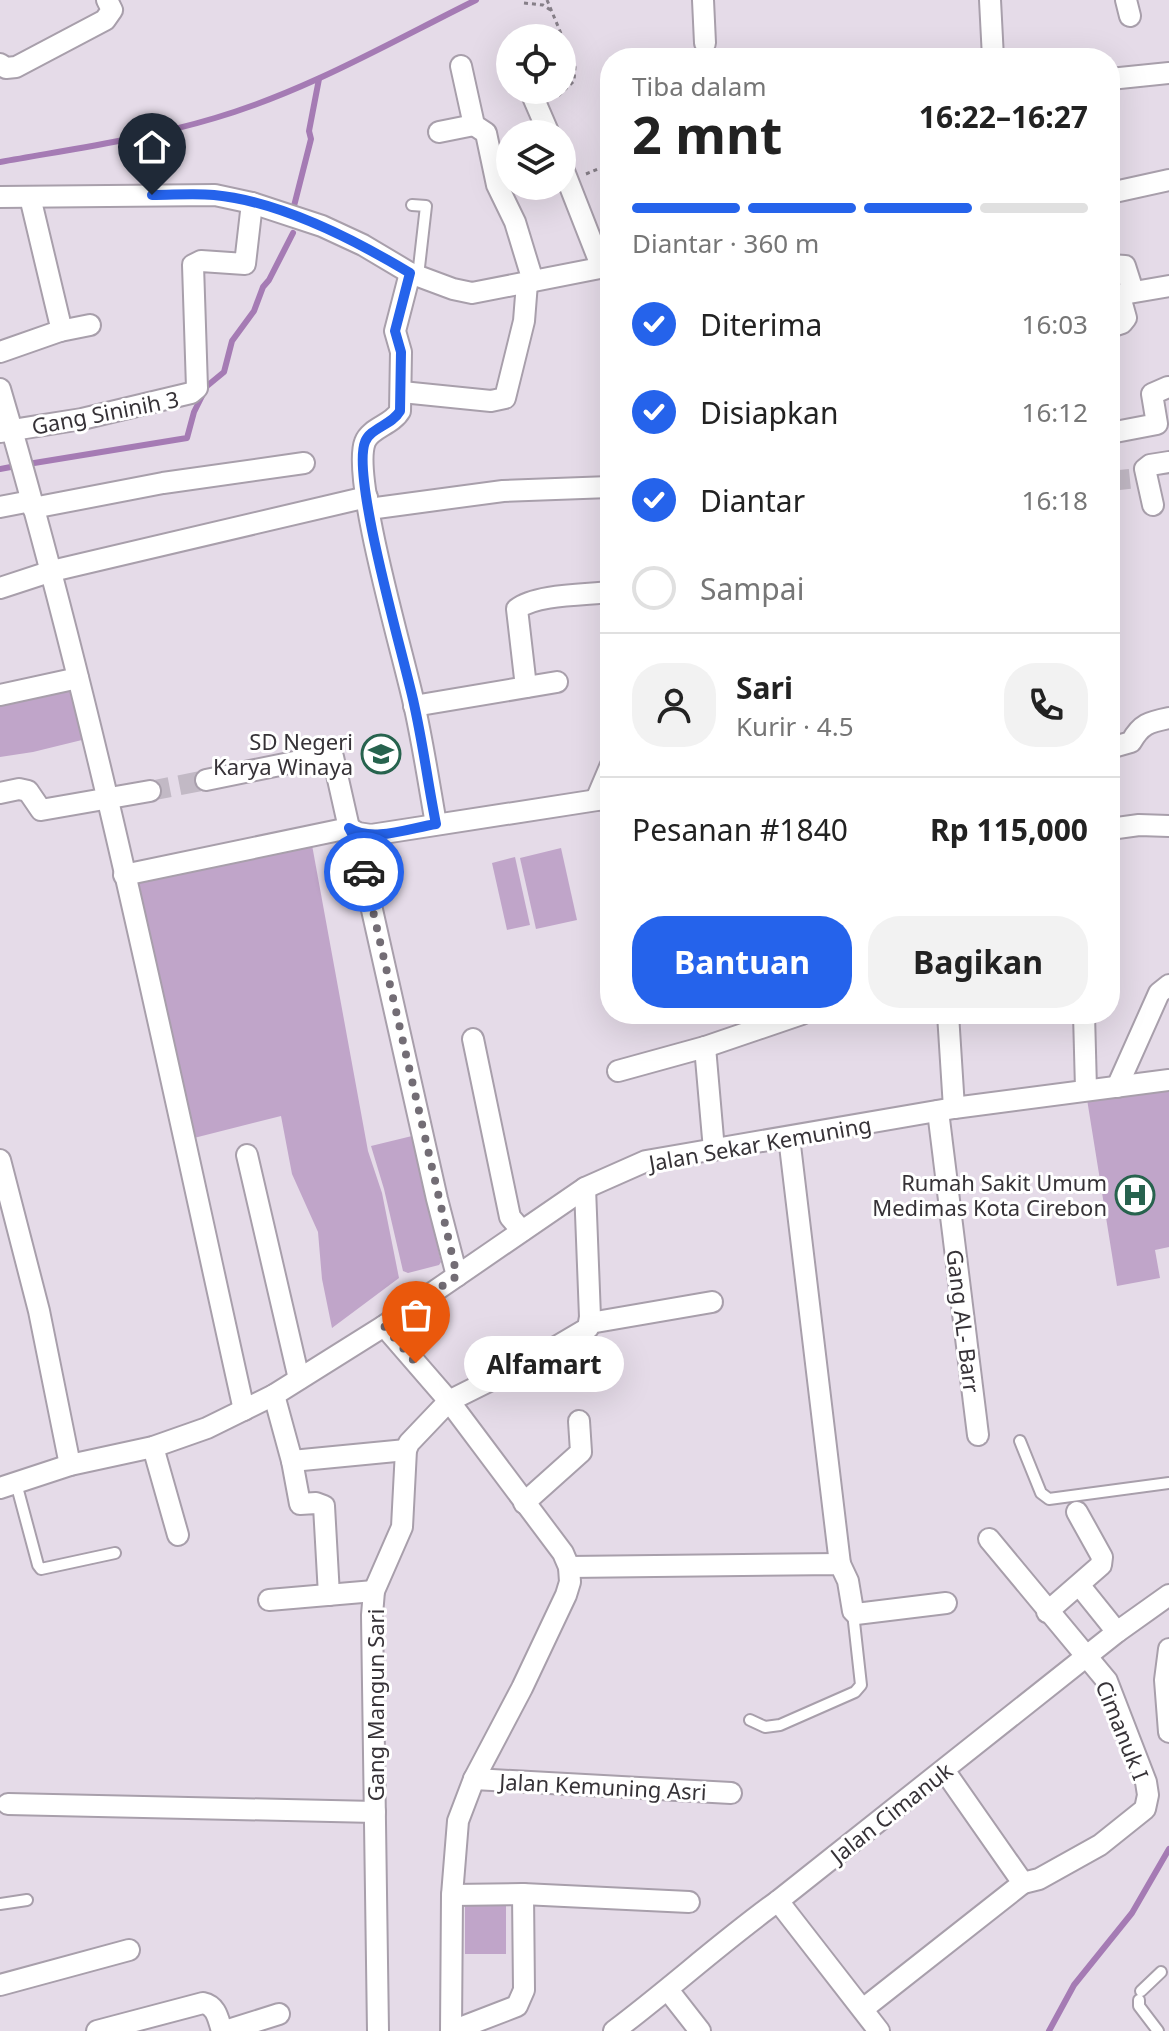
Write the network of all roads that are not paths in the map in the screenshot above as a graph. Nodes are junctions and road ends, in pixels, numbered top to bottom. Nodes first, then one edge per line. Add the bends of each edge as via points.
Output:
1 (107, 0) edge
2 (703, 0) edge
3 (990, 0) edge
4 (705, 43) dead end
5 (992, 48) edge
6 (0, 64) edge
7 (461, 66) dead end
8 (1169, 73) edge
9 (1120, 78) edge
10 (474, 125) junction
11 (439, 132) dead end
12 (1169, 180) edge
13 (1120, 191) edge
14 (0, 197) edge
15 (30, 197) junction
16 (576, 200) edge
17 (252, 203) junction
18 (412, 205) dead end
19 (600, 254) edge
20 (1120, 266) edge
21 (600, 268) edge
22 (414, 274) junction
23 (530, 282) junction
24 (1169, 286) edge
25 (1133, 291) junction
26 (1120, 324) edge
27 (90, 325) dead end
28 (60, 331) junction
29 (0, 352) edge
30 (1168, 387) edge
31 (0, 389) edge
32 (402, 392) junction
33 (6, 431) edge
34 (1120, 431) edge
35 (1169, 462) edge
36 (304, 463) dead end
37 (600, 487) edge
38 (368, 503) junction
39 (32, 504) junction
40 (1153, 505) dead end
41 (0, 507) edge
42 (52, 571) junction
43 (0, 588) edge
44 (600, 593) edge
45 (78, 678) junction
46 (557, 682) dead end
47 (526, 687) junction
48 (0, 695) edge
49 (414, 706) junction
50 (1169, 718) edge
51 (1120, 745) edge
52 (206, 780) tunnel mouth
53 (150, 791) tunnel mouth
54 (0, 793) edge
55 (600, 799) edge
56 (107, 800) junction
57 (436, 824) junction
58 (1169, 826) edge
59 (349, 828) junction
60 (1120, 828) edge
61 (124, 875) junction
62 (1169, 985) edge
63 (773, 1024) edge
64 (948, 1024) edge
65 (1084, 1024) edge
66 (473, 1039) dead end
67 (705, 1047) junction
68 (618, 1071) dead end
69 (1169, 1080) edge
70 (1117, 1087) junction
71 (1086, 1089) junction
72 (946, 1110) junction
73 (789, 1137) junction
74 (714, 1150) junction
75 (247, 1155) dead end
76 (0, 1160) edge
77 (585, 1188) junction
78 (522, 1231) junction
79 (457, 1276) junction
80 (712, 1302) dead end
81 (590, 1323) junction
82 (384, 1326) junction
83 (299, 1379) junction
84 (274, 1395) junction
85 (449, 1401) junction
86 (244, 1410) junction
87 (579, 1421) dead end
88 (978, 1435) dead end
89 (1020, 1441) dead end
90 (153, 1447) junction
91 (406, 1450) junction
92 (292, 1461) junction
93 (70, 1465) junction
94 (1169, 1483) edge
95 (8, 1486) edge
96 (524, 1503) junction
97 (1077, 1512) dead end
98 (178, 1535) dead end
99 (989, 1539) dead end
100 (115, 1553) dead end
101 (840, 1564) junction
102 (569, 1567) junction
103 (1080, 1586) junction
104 (374, 1591) junction
105 (329, 1595) junction
106 (1169, 1595) edge
107 (269, 1600) dead end
108 (946, 1603) dead end
109 (853, 1611) junction
110 (1047, 1612) junction
111 (1117, 1632) junction
112 (1169, 1649) edge
113 (1087, 1656) junction
114 (750, 1720) dead end
115 (1169, 1732) edge
116 (944, 1770) junction
117 (474, 1779) junction
118 (731, 1793) dead end
119 (8, 1804) dead end
120 (375, 1812) junction
121 (1023, 1883) junction
122 (523, 1894) junction
123 (452, 1895) junction
124 (27, 1900) dead end
125 (778, 1901) junction
126 (689, 1902) dead end
127 (0, 1904) edge
128 (129, 1950) dead end
129 (1161, 1972) dead end
130 (0, 1985) edge
131 (668, 1990) junction
132 (863, 2009) junction
133 (279, 2014) dead end
134 (97, 2031) edge
135 (224, 2031) edge
136 (378, 2031) edge
137 (452, 2031) edge
138 (614, 2031) edge
139 (700, 2031) edge
140 (879, 2031) edge
141 (1158, 2031) edge

1 - 6 street via 112,10 105,20 16,67
2 - 4 street
3 - 5 street
7 - 10 street
8 - 9 street
10 - 11 street
10 - 23 street via 486,133 497,185 515,222
12 - 13 street
14 - 15 street
15 - 17 street via 215,195
15 - 28 street
16 - 19 street
17 - 22 street via 322,226
17 - 33 street, Gang Sininih 3 via 245,264 193,265 197,388 172,400
18 - 22 lane via 426,206
20 - 25 street via 1125,266
21 - 23 street
22 - 23 street via 472,293
22 - 32 street via 395,331
23 - 32 street via 505,398
24 - 25 street
25 - 26 street via 1121,297 1126,318
27 - 28 street
28 - 29 street
30 - 34 street via 1152,394 1157,424
31 - 33 street
32 - 38 street via 395,419 365,441
33 - 39 street
35 - 40 street via 1145,469
36 - 39 street
37 - 38 street
38 - 42 street
38 - 49 street
39 - 41 street
39 - 42 street
42 - 43 street
42 - 45 street
44 - 47 street via 550,598 517,609
45 - 48 street
45 - 56 street
46 - 47 street
47 - 49 street
49 - 57 street
50 - 51 street via 1147,722 1131,742
52 - 59 street via 333,757
53 - 56 street
54 - 56 street via 28,791 41,810
55 - 57 street
56 - 61 street
57 - 59 street via 371,835
58 - 60 street
59 - 61 street
59 - 79 street via 357,843
61 - 86 street
62 - 70 street via 1159,993
63 - 67 street
64 - 72 street, Gang AL- Barr
65 - 71 street
66 - 78 street via 510,1217
67 - 68 street
67 - 74 street
69 - 70 street, Jalan Sekar Kemuning
70 - 71 street, Jalan Sekar Kemuning
71 - 72 street, Jalan Sekar Kemuning
72 - 73 street, Jalan Sekar Kemuning
72 - 88 street, Gang AL- Barr
73 - 74 street, Jalan Sekar Kemuning
73 - 101 street
74 - 77 street, Jalan Sekar Kemuning via 646,1161
75 - 83 street
76 - 93 street via 39,1311
77 - 78 street, Jalan Sekar Kemuning
77 - 81 street
78 - 79 street, Jalan Sekar Kemuning
79 - 82 street, Jalan Sekar Kemuning
80 - 81 street
81 - 85 street via 583,1332
82 - 83 street, Jalan Sekar Kemuning
82 - 85 street
83 - 84 street, Jalan Sekar Kemuning
84 - 86 street, Jalan Sekar Kemuning
84 - 92 street
85 - 91 street
85 - 96 street
86 - 90 street, Jalan Sekar Kemuning
87 - 96 street via 581,1452
89 - 94 lane via 1041,1493 1049,1499
90 - 93 street, Jalan Sekar Kemuning
90 - 98 street
91 - 92 street
91 - 104 street, Gang Mangun Sari via 402,1527
92 - 105 street via 300,1504 324,1506
93 - 95 street, Jalan Sekar Kemuning
95 - 100 lane via 41,1569
96 - 102 street
97 - 103 street via 1102,1557 1101,1565
99 - 110 street
101 - 102 street
101 - 109 street
102 - 117 street via 566,1595
103 - 110 street
103 - 111 street
104 - 105 street
104 - 120 street, Gang Mangun Sari
105 - 107 street
106 - 111 street, Jalan Cimanuk
108 - 109 street via 862,1615
109 - 114 lane via 861,1685 855,1692 780,1725 765,1727
110 - 113 street
111 - 113 street, Jalan Cimanuk
112 - 115 street
113 - 116 street, Jalan Cimanuk
113 - 121 street, Cimanuk I via 1107,1681 1141,1768 1148,1795 1145,1809 1100,1845
116 - 121 street
116 - 125 street, Jalan Cimanuk
117 - 118 street, Jalan Kemuning Asri
117 - 123 street via 458,1821
119 - 120 street
120 - 136 street, Gang Mangun Sari
121 - 132 street
122 - 123 street
122 - 126 street
122 - 137 street via 521,2000
123 - 137 street
124 - 127 lane
125 - 131 street, Jalan Cimanuk
125 - 132 street
128 - 130 street
129 - 141 lane via 1140,1996 1139,2006
131 - 138 street, Jalan Cimanuk
131 - 139 street
132 - 140 street
133 - 135 street
134 - 135 street via 203,2003 215,2011

